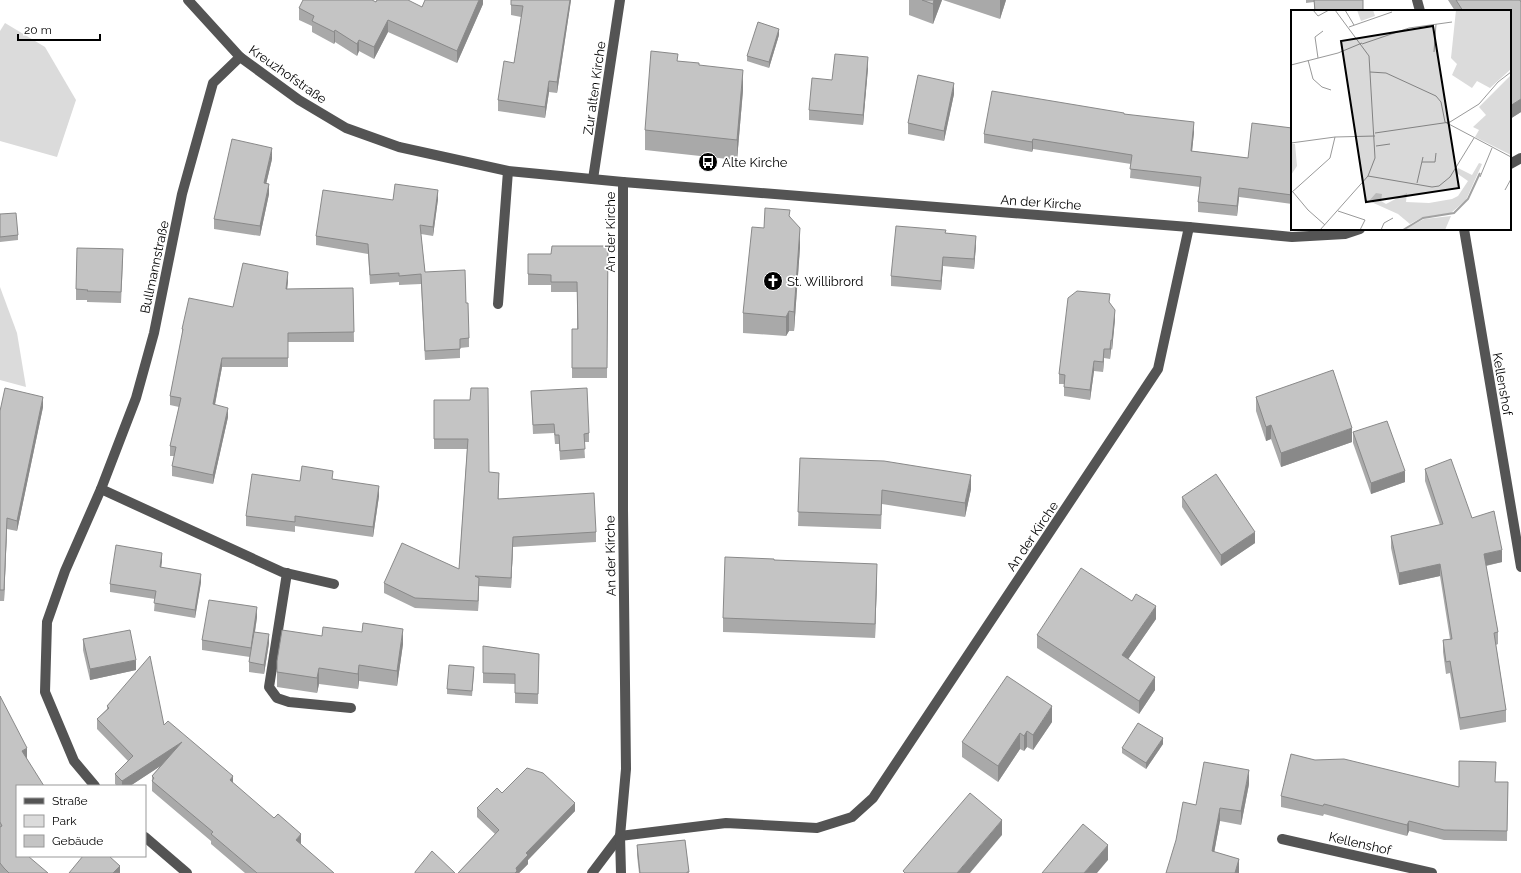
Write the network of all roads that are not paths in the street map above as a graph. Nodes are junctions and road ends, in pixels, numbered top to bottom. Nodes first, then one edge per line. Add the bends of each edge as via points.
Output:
1 (188, 0) edge
2 (620, 0) edge
3 (1417, 0) edge
4 (1420, 10) edge
5 (240, 57) junction
6 (1521, 158) edge
7 (1511, 163) edge
8 (508, 171) junction
9 (593, 179) junction
10 (623, 182) junction
11 (1189, 227) junction
12 (1357, 230) edge
13 (1464, 230) edge
14 (498, 304) dead end
15 (101, 489) junction
16 (1521, 567) edge
17 (287, 574) junction
18 (334, 584) dead end
19 (351, 708) dead end
20 (94, 785) edge
21 (620, 836) junction
22 (146, 838) edge
23 (1282, 839) dead end
24 (187, 873) edge
25 (592, 873) edge
26 (621, 873) edge
27 (1432, 873) edge

1 - 5 street, Kreuzhofstraße
2 - 9 street, Zur alten Kirche
3 - 4 street
5 - 8 street, Kreuzhofstraße via 298,100 346,128 399,147
5 - 15 street, Bullmannstraße via 213,83 182,194 154,333 136,398
6 - 7 street
8 - 9 street, Kreuzhofstraße
8 - 14 street
9 - 10 street, Kreuzhofstraße
10 - 11 street, An der Kirche
10 - 21 street, An der Kirche via 626,769
11 - 12 street via 1292,237 1345,234
11 - 21 street, An der Kirche via 1158,369 873,798 852,817 817,828 726,823
13 - 16 street, Kellenshof
15 - 17 street
15 - 20 street, Bullmannstraße via 65,571 47,622 45,692 74,761
17 - 18 street
17 - 19 street via 269,687 277,698 289,702
21 - 25 street
21 - 26 street
22 - 24 street
23 - 27 street, Kellenshof

